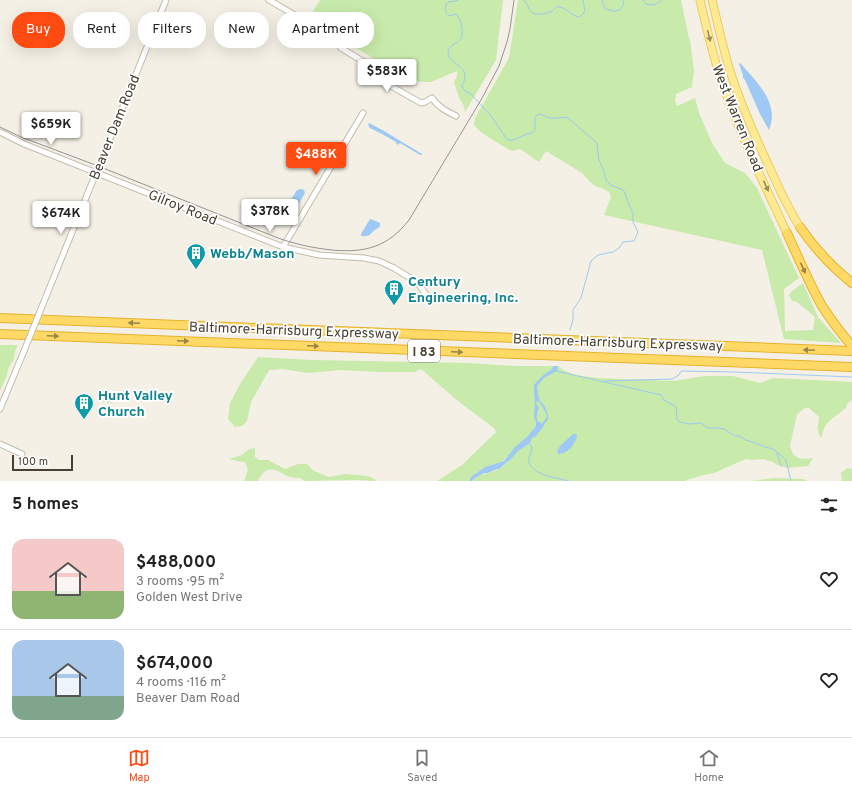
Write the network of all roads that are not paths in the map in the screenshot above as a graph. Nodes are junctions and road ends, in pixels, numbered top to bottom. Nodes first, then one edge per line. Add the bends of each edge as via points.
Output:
1 (166, 0) edge
2 (269, 0) edge
3 (700, 0) edge
4 (712, 0) edge
5 (363, 114) dead end
6 (456, 116) dead end
7 (0, 132) edge
8 (96, 173) junction
9 (800, 228) joint
10 (787, 233) joint
11 (283, 246) junction
12 (852, 284) edge
13 (430, 300) dead end
14 (0, 318) edge
15 (0, 334) edge
16 (852, 346) edge
17 (852, 351) edge
18 (852, 367) edge
19 (0, 409) edge
20 (0, 444) edge
21 (22, 454) dead end

1 - 8 street, Beaver Dam Road
2 - 6 street via 329,35 341,48 383,74 391,86 421,103 432,98 438,106
3 -> 10 main road, West Warren Road via 727,97
4 - 9 main road, West Warren Road via 724,51 738,94 782,195
5 - 11 street
7 - 8 street, Gilroy Road
8 - 11 street, Gilroy Road
8 - 19 street, Beaver Dam Road, bridge
9 - 12 highway via 831,265
10 -> 16 highway via 823,307
11 - 13 street, Gilroy Road via 319,255 380,261 416,282
17 -> 14 highway, Baltimore-Harrisburg Expressway / I 83
15 -> 18 highway, Baltimore-Harrisburg Expressway / I 83
20 - 21 street

